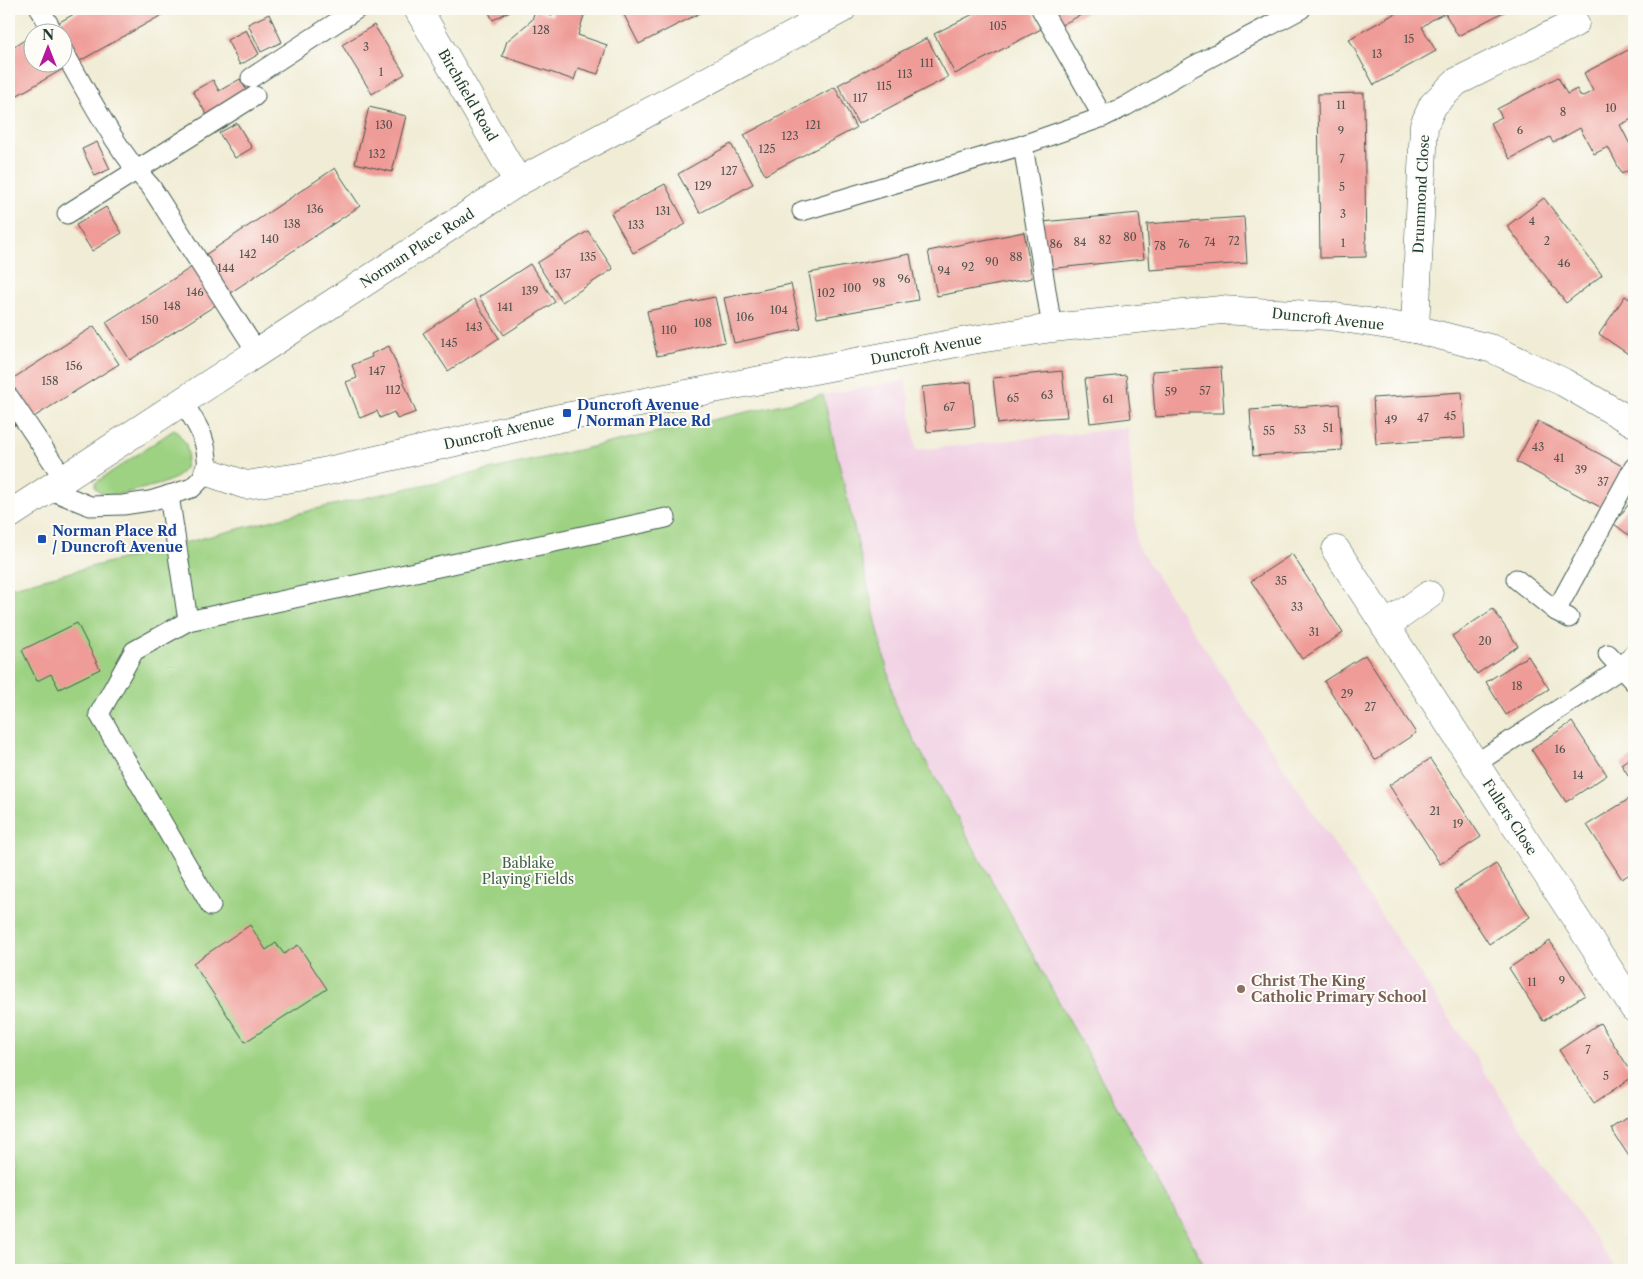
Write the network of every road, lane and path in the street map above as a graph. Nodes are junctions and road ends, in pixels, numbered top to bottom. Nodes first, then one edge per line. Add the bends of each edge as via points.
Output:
1 (40, 9) edge
2 (357, 9) edge
3 (418, 9) edge
4 (842, 9) edge
5 (1041, 9) edge
6 (1301, 9) edge
7 (807, 17) edge
8 (47, 22) edge
9 (1575, 23) dead end
10 (72, 66) edge
11 (251, 78) dead end
12 (255, 96) dead end
13 (1103, 117) junction
14 (1023, 145) junction
15 (135, 170) junction
16 (518, 182) junction
17 (802, 211) dead end
18 (67, 214) dead end
19 (1052, 328) junction
20 (1415, 329) junction
21 (257, 352) junction
22 (9, 397) edge
23 (182, 401) junction
24 (1634, 423) edge
25 (1634, 467) edge
26 (208, 472) junction
27 (56, 484) junction
28 (169, 495) junction
29 (9, 515) edge
30 (666, 518) dead end
31 (1336, 550) dead end
32 (1516, 579) dead end
33 (1429, 595) dead end
34 (188, 621) junction
35 (1385, 626) junction
36 (1634, 653) edge
37 (1608, 654) dead end
38 (1622, 668) junction
39 (1634, 682) edge
40 (1475, 764) junction
41 (211, 906) dead end
42 (1634, 1008) edge

1 - 8 lane
2 - 11 lane
3 - 16 street, Birchfield Road
4 - 7 street, Norman Place Road
5 - 13 lane
6 - 13 lane
7 - 16 street, Norman Place Road
9 - 20 street, Drummond Close via 1456,82 1433,105 1424,125
10 - 15 lane
12 - 15 lane
13 - 14 lane
14 - 17 lane
14 - 19 lane
15 - 18 lane
15 - 21 lane via 152,187
16 - 21 street, Norman Place Road
19 - 20 street, Duncroft Avenue via 1221,310 1329,316
19 - 26 street, Duncroft Avenue via 972,340 560,418 306,476 246,485
20 - 24 street, Duncroft Avenue via 1493,349 1563,382
21 - 23 street, Norman Place Road
22 - 27 lane
23 - 26 lane via 200,429 207,448
23 - 27 street, Norman Place Road
25 - 32 lane via 1562,614
26 - 28 lane via 192,488
27 - 28 lane via 90,506 123,505
27 - 29 street, Norman Place Road
28 - 34 lane
30 - 34 lane
31 - 35 street, Fullers Close
33 - 35 street
34 - 41 lane via 134,651 99,714
35 - 40 street, Fullers Close
36 - 38 lane
37 - 38 lane
38 - 39 lane
38 - 40 lane
40 - 42 street, Fullers Close

